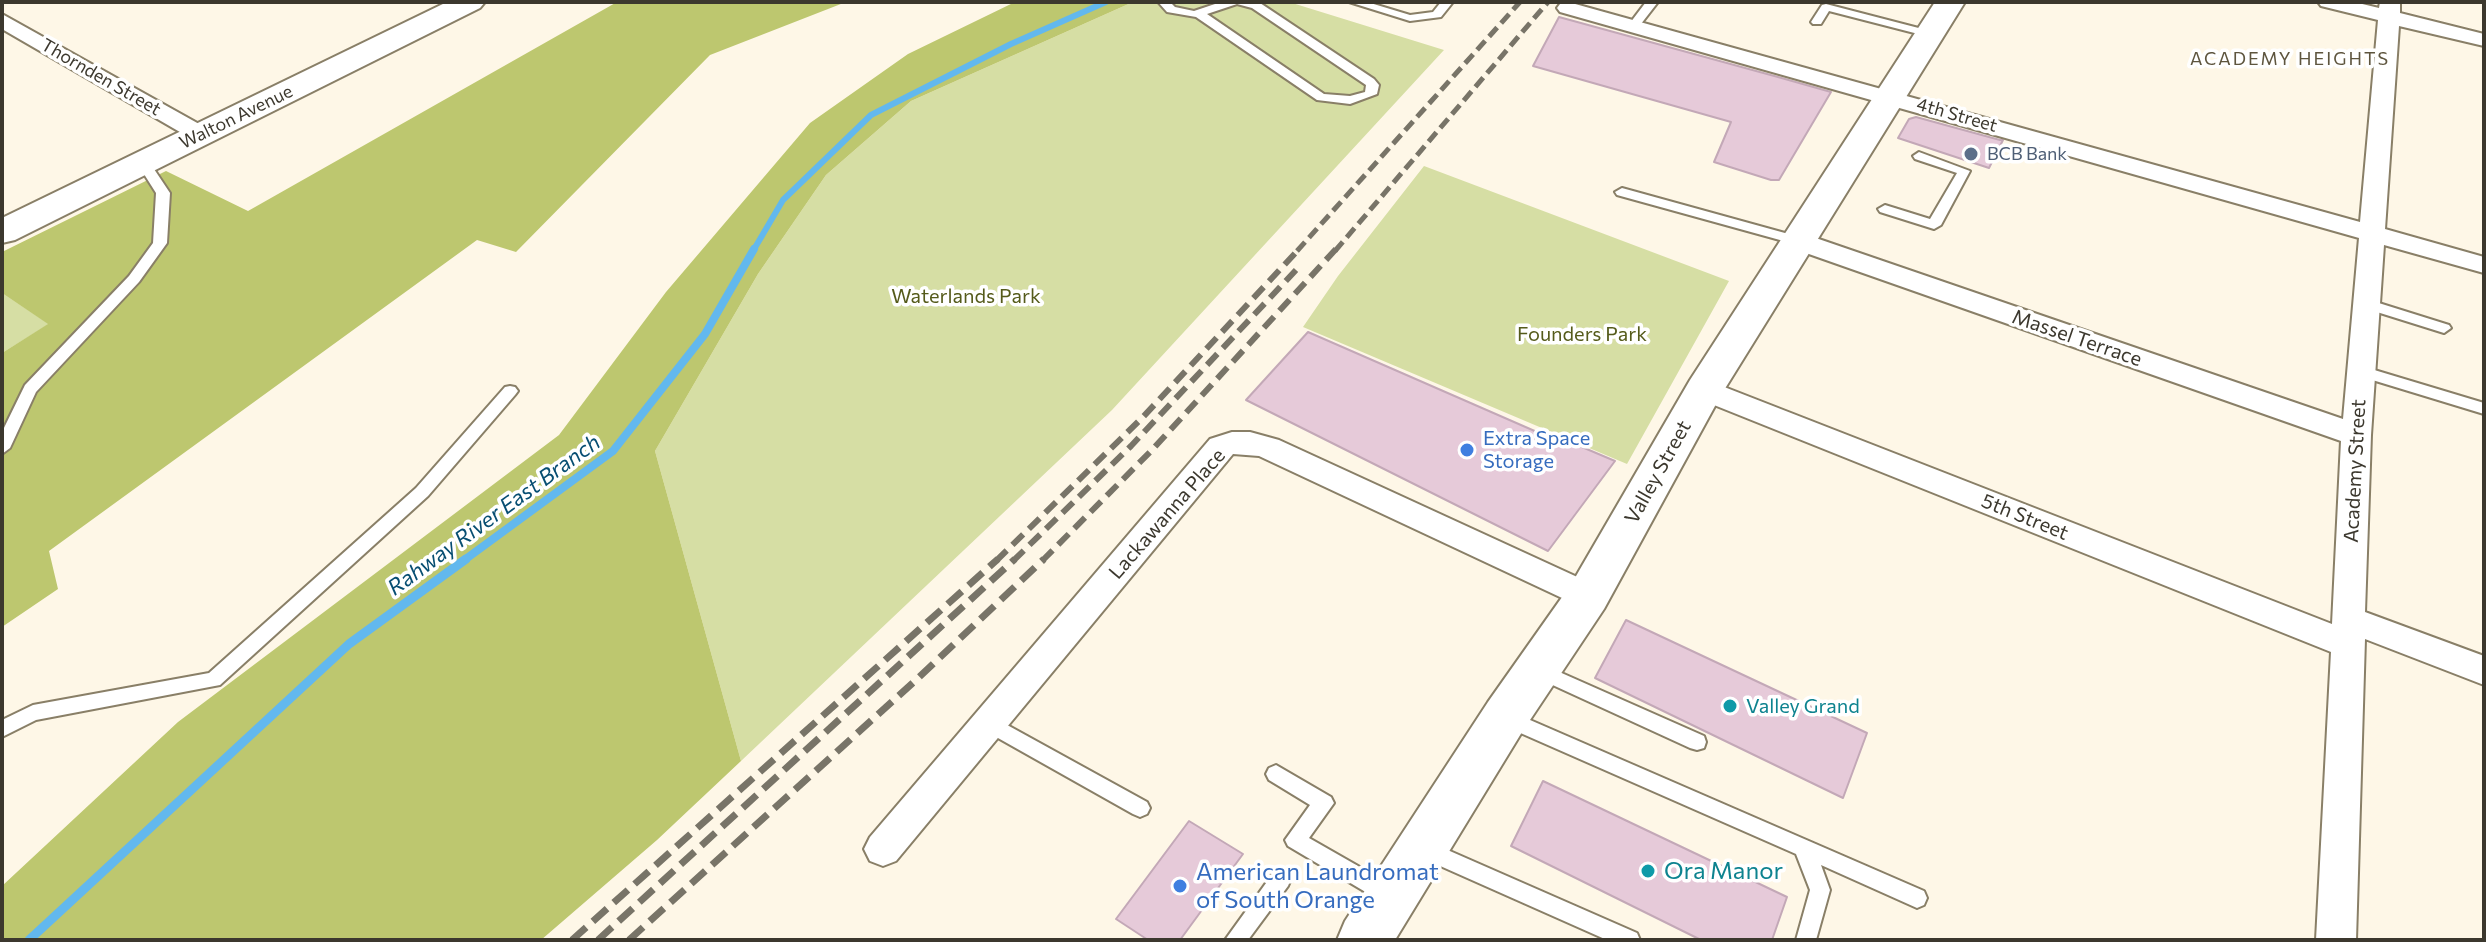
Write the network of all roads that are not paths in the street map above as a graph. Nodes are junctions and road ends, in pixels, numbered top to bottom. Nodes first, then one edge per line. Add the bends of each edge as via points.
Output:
1 (470, 2) edge
2 (1164, 2) edge
3 (1233, 2) edge
4 (1241, 2) edge
5 (1355, 2) edge
6 (1447, 2) edge
7 (1652, 2) edge
8 (2328, 2) edge
9 (1567, 8) dead end
10 (2389, 9) edge
11 (1198, 13) junction
12 (1940, 18) edge
13 (2, 20) edge
14 (1817, 22) dead end
15 (1633, 27) junction
16 (2484, 40) edge
17 (1892, 97) junction
18 (200, 134) junction
19 (1919, 156) dead end
20 (143, 163) junction
21 (1622, 192) dead end
22 (1885, 209) dead end
23 (2, 232) edge
24 (2371, 232) junction
25 (1798, 241) junction
26 (2484, 265) edge
27 (2366, 304) junction
28 (2444, 328) dead end
29 (2361, 371) junction
30 (1704, 390) junction
31 (510, 391) dead end
32 (2484, 409) edge
33 (2356, 435) junction
34 (2, 448) edge
35 (1588, 596) junction
36 (2347, 632) junction
37 (1537, 671) junction
38 (2484, 671) edge
39 (1505, 717) junction
40 (989, 723) junction
41 (2, 729) edge
42 (1697, 742) dead end
43 (1276, 774) dead end
44 (1140, 808) dead end
45 (1421, 847) junction
46 (1804, 848) junction
47 (883, 849) dead end
48 (1281, 879) dead end
49 (1391, 896) junction
50 (1917, 898) dead end
51 (1235, 940) edge
52 (1364, 940) edge
53 (1630, 940) edge
54 (1806, 940) edge
55 (2336, 940) edge

1 - 18 main road, Walton Avenue
2 - 11 lane via 1177,12
3 - 11 lane
4 - 11 lane via 1256,5 1370,82 1371,94 1350,100 1321,97
5 - 6 lane via 1410,18 1437,15
7 - 15 lane
8 - 10 street
9 - 15 street, 4th Street
10 - 16 street
10 - 24 street, Academy Street
12 - 14 lane via 1826,7
12 - 17 main road, Valley Street
13 - 18 street, Thornden Street
15 - 17 street, 4th Street
17 - 24 street, 4th Street
17 - 25 main road, Valley Street
18 - 20 main road, Walton Avenue
19 - 22 lane via 1964,171 1934,225
20 - 23 main road, Walton Avenue
20 - 34 lane via 163,193 160,243 134,279 30,389
21 - 25 lane
24 - 26 street, 4th Street
24 - 27 street, Academy Street
25 - 30 main road, Valley Street
25 - 33 street, Massel Terrace
27 - 28 lane
27 - 29 street, Academy Street
29 - 32 lane
29 - 33 street, Academy Street
30 - 35 main road, Valley Street
30 - 36 street, 5th Street
31 - 41 lane via 422,492 214,680 33,713
33 - 36 street, Academy Street
35 - 37 main road, Valley Street
35 - 40 street, Lackawanna Place via 1269,448 1232,441 1220,447
36 - 38 street, 5th Street
36 - 55 street, Academy Street
37 - 39 main road, Valley Street
37 - 42 lane
39 - 45 main road, Valley Street
39 - 46 lane
40 - 44 lane
40 - 47 street, Lackawanna Place
43 - 49 lane via 1324,803 1295,840
45 - 49 main road, Valley Street
45 - 53 lane
46 - 50 lane
46 - 54 lane via 1820,890
48 - 51 lane
49 - 52 main road, Valley Street

